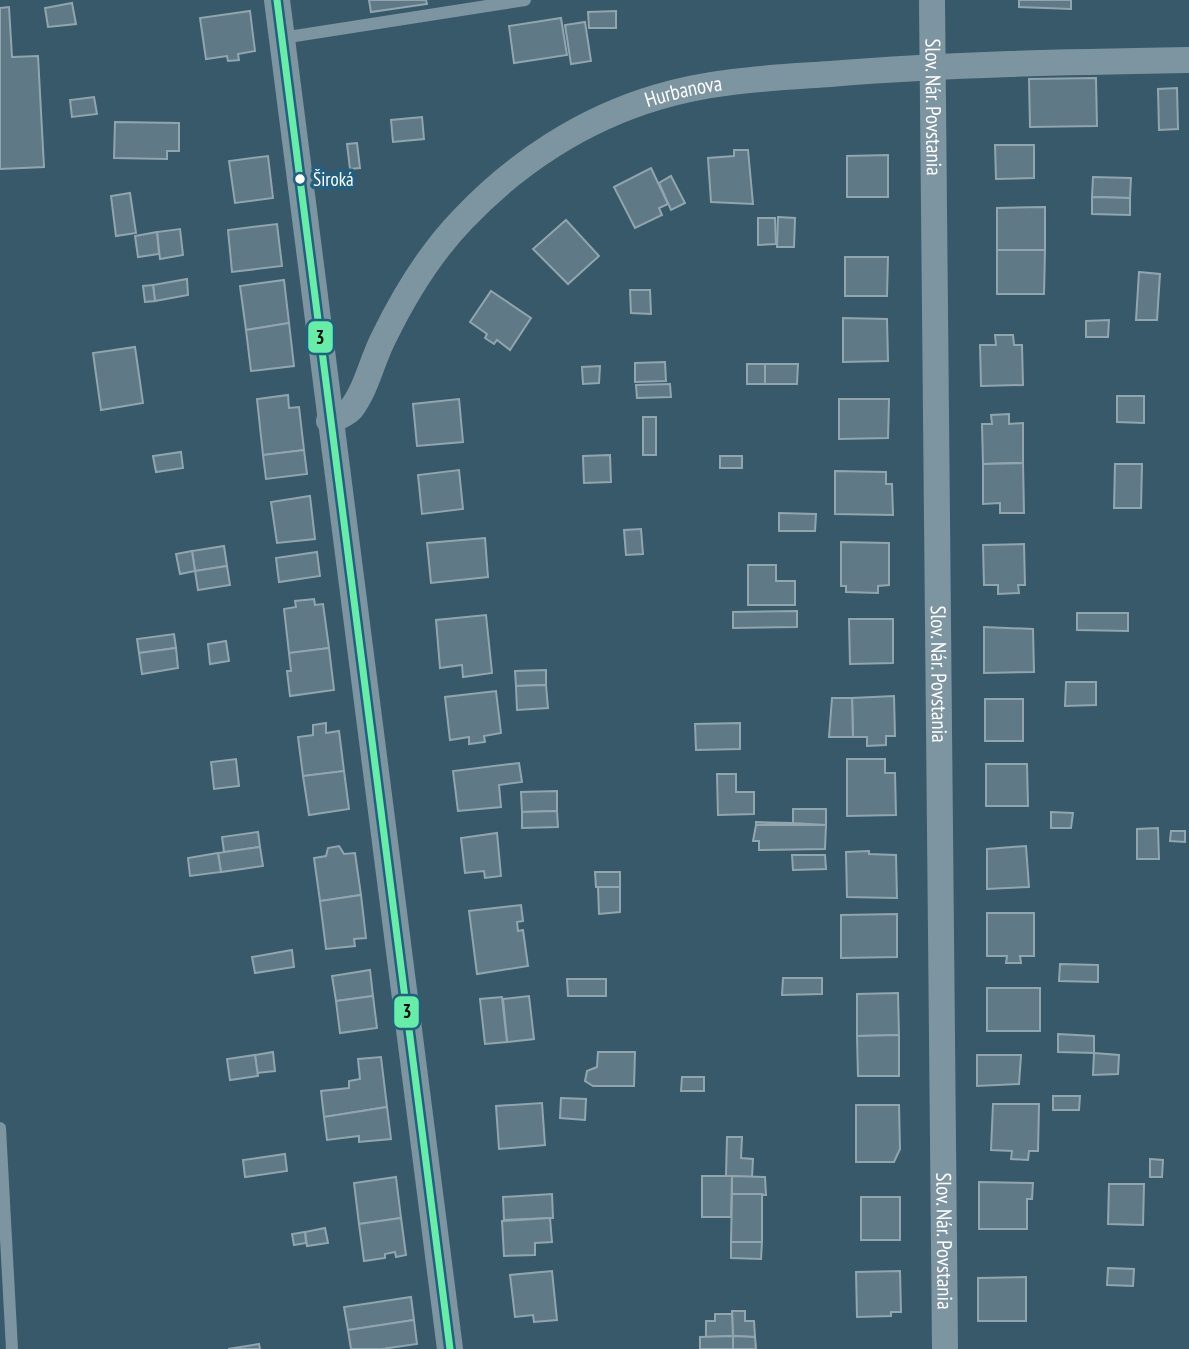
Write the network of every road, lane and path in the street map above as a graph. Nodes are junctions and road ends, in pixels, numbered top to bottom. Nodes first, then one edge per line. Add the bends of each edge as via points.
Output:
1 (277, 0) edge
2 (525, 0) edge
3 (932, 0) edge
4 (282, 38) junction
5 (1189, 60) edge
6 (933, 65) junction
7 (329, 421) junction
8 (0, 1128) edge
9 (12, 1349) edge
10 (450, 1349) edge
11 (945, 1349) edge

1 - 4 street
2 - 4 lane
3 - 6 street, Slov. Nár. Povstania
4 - 7 street
5 - 6 street, Hurbanova
6 - 7 street, Hurbanova via 690,89 626,108 549,147 505,178 452,230 414,280 359,397 349,412
6 - 11 street, Slov. Nár. Povstania
7 - 10 street
8 - 9 lane

